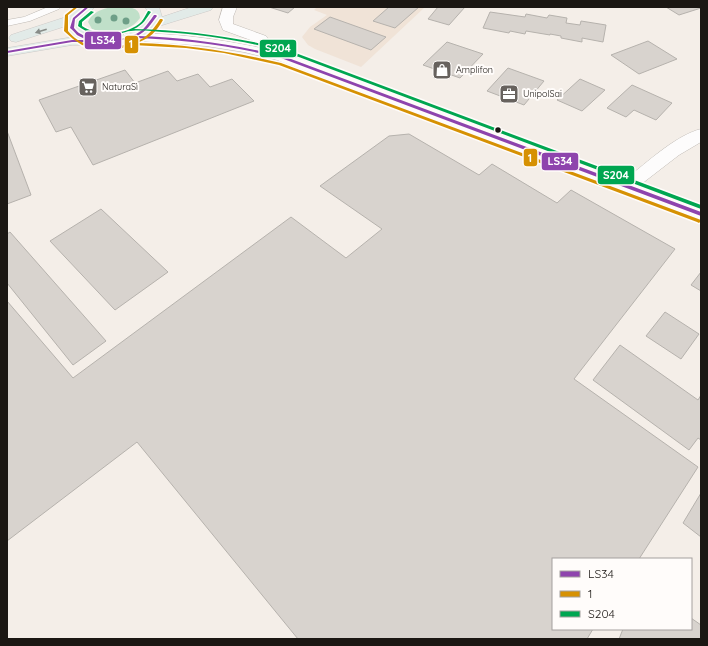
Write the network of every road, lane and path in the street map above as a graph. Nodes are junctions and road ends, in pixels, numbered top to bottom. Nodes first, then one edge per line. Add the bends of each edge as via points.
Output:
1 (56, 7) edge
2 (88, 7) edge
3 (152, 7) edge
4 (164, 7) edge
5 (177, 7) edge
6 (206, 7) edge
7 (230, 7) edge
8 (74, 20) junction
9 (7, 23) edge
10 (152, 24) junction
11 (130, 37) junction
12 (7, 40) edge
13 (92, 41) junction
14 (276, 44) junction
15 (7, 52) edge
16 (701, 134) edge
17 (638, 178) junction
18 (701, 201) edge
19 (701, 214) edge

1 - 9 lane via 27,19
2 - 8 main road
3 - 10 main road via 156,17
4 - 5 main road
6 - 10 main road
7 - 14 main road via 225,18 228,27
8 -> 12 main road
8 - 13 main road via 72,25 77,35
10 - 11 main road
10 - 14 main road
11 - 13 main road
11 - 19 main road via 194,39 229,44 282,57
13 - 15 main road via 72,41
14 - 17 main road
16 - 17 main road via 672,151
17 - 18 main road

